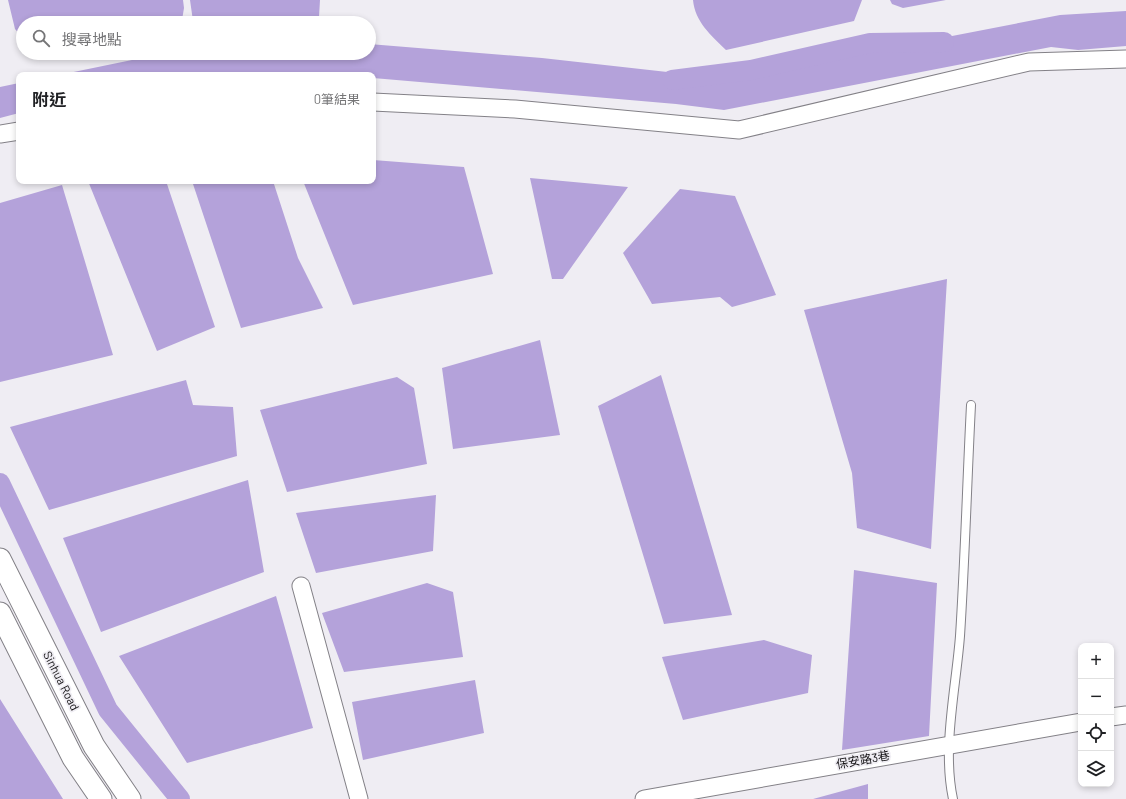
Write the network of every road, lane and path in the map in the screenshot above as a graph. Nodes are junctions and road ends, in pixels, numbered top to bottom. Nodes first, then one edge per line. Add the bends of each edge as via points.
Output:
1 (1126, 59) edge
2 (376, 102) edge
3 (16, 131) edge
4 (0, 134) edge
5 (971, 405) dead end
6 (0, 559) edge
7 (301, 586) dead end
8 (0, 613) edge
9 (1126, 715) edge
10 (1114, 717) edge
11 (1078, 723) edge
12 (950, 745) junction
13 (101, 799) edge
14 (130, 799) edge
15 (359, 799) edge
16 (644, 799) edge
17 (953, 799) edge

1 - 2 street via 1029,62 739,130 515,109
3 - 4 street
5 - 12 lane via 960,635
6 - 14 street, Sinhua Road via 94,746
7 - 15 street
8 - 13 street, Sinhua Road via 74,758
9 - 10 street
11 - 12 street, 保安路3巷
12 - 16 street, 保安路3巷
12 - 17 lane via 949,769

